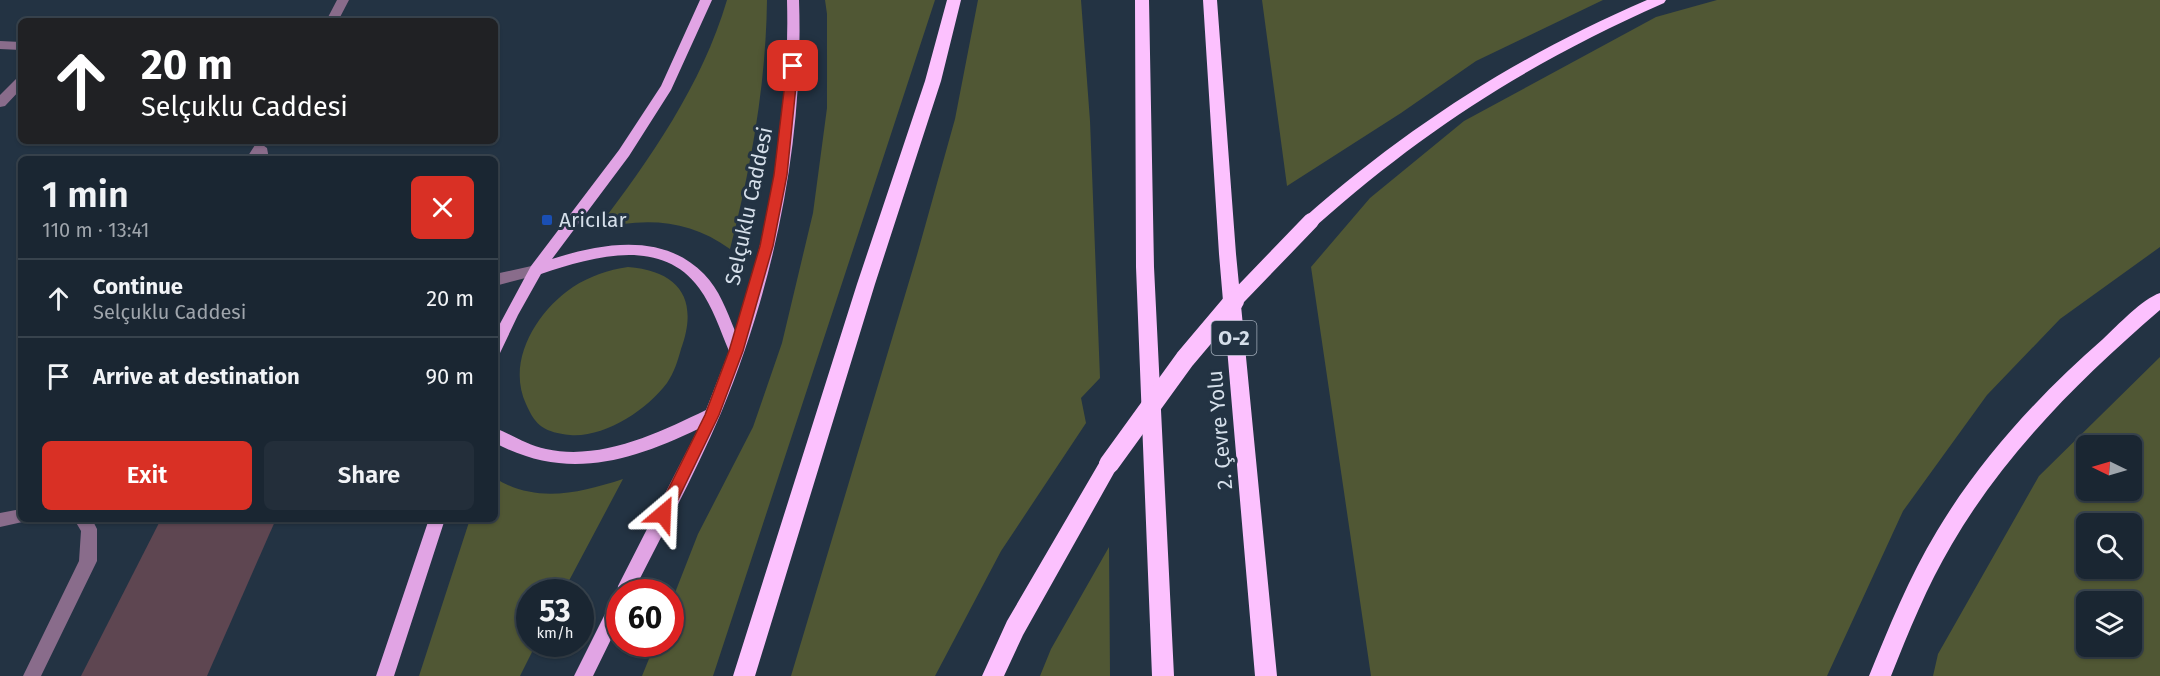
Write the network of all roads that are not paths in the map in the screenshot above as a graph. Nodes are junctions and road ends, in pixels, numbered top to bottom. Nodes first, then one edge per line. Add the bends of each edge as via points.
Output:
1 (343, 0) edge
2 (706, 0) edge
3 (794, 0) edge
4 (954, 0) edge
5 (1142, 0) edge
6 (1210, 0) edge
7 (1659, 0) edge
8 (334, 18) edge
9 (0, 45) edge
10 (18, 46) edge
11 (18, 84) edge
12 (0, 103) edge
13 (536, 270) junction
14 (498, 279) edge
15 (2160, 300) edge
16 (498, 342) edge
17 (736, 351) junction
18 (712, 415) junction
19 (498, 436) edge
20 (18, 517) edge
21 (0, 520) edge
22 (84, 522) edge
23 (436, 522) edge
24 (630, 579) edge
25 (606, 630) edge
26 (32, 676) edge
27 (385, 676) edge
28 (583, 676) edge
29 (744, 676) edge
30 (993, 676) edge
31 (1163, 676) edge
32 (1266, 676) edge
33 (1880, 676) edge

1 - 8 lane
2 - 13 main road via 667,87 624,153
3 - 17 main road, Selçuklu Caddesi via 792,87 781,175 766,246
4 - 29 highway via 933,81
5 - 31 highway via 1145,267
6 - 32 highway, 2. Çevre Yolu / O-2 via 1236,364
7 - 30 highway, bridge via 1529,61 1441,116 1353,182 1248,284 1185,359 1109,464 1021,618
9 - 10 lane
11 - 12 lane
13 - 14 lane
13 - 16 main road
13 - 17 main road via 598,251 635,248 666,255 698,277 721,315
15 - 33 highway via 2118,334 2013,443 1961,512 1902,620
17 - 18 main road, Selçuklu Caddesi
18 - 19 main road via 670,436 622,453 579,459 537,455
18 - 24 main road, Selçuklu Caddesi
20 - 21 lane
22 - 26 lane via 89,529 88,561
23 - 27 main road
25 - 28 main road

